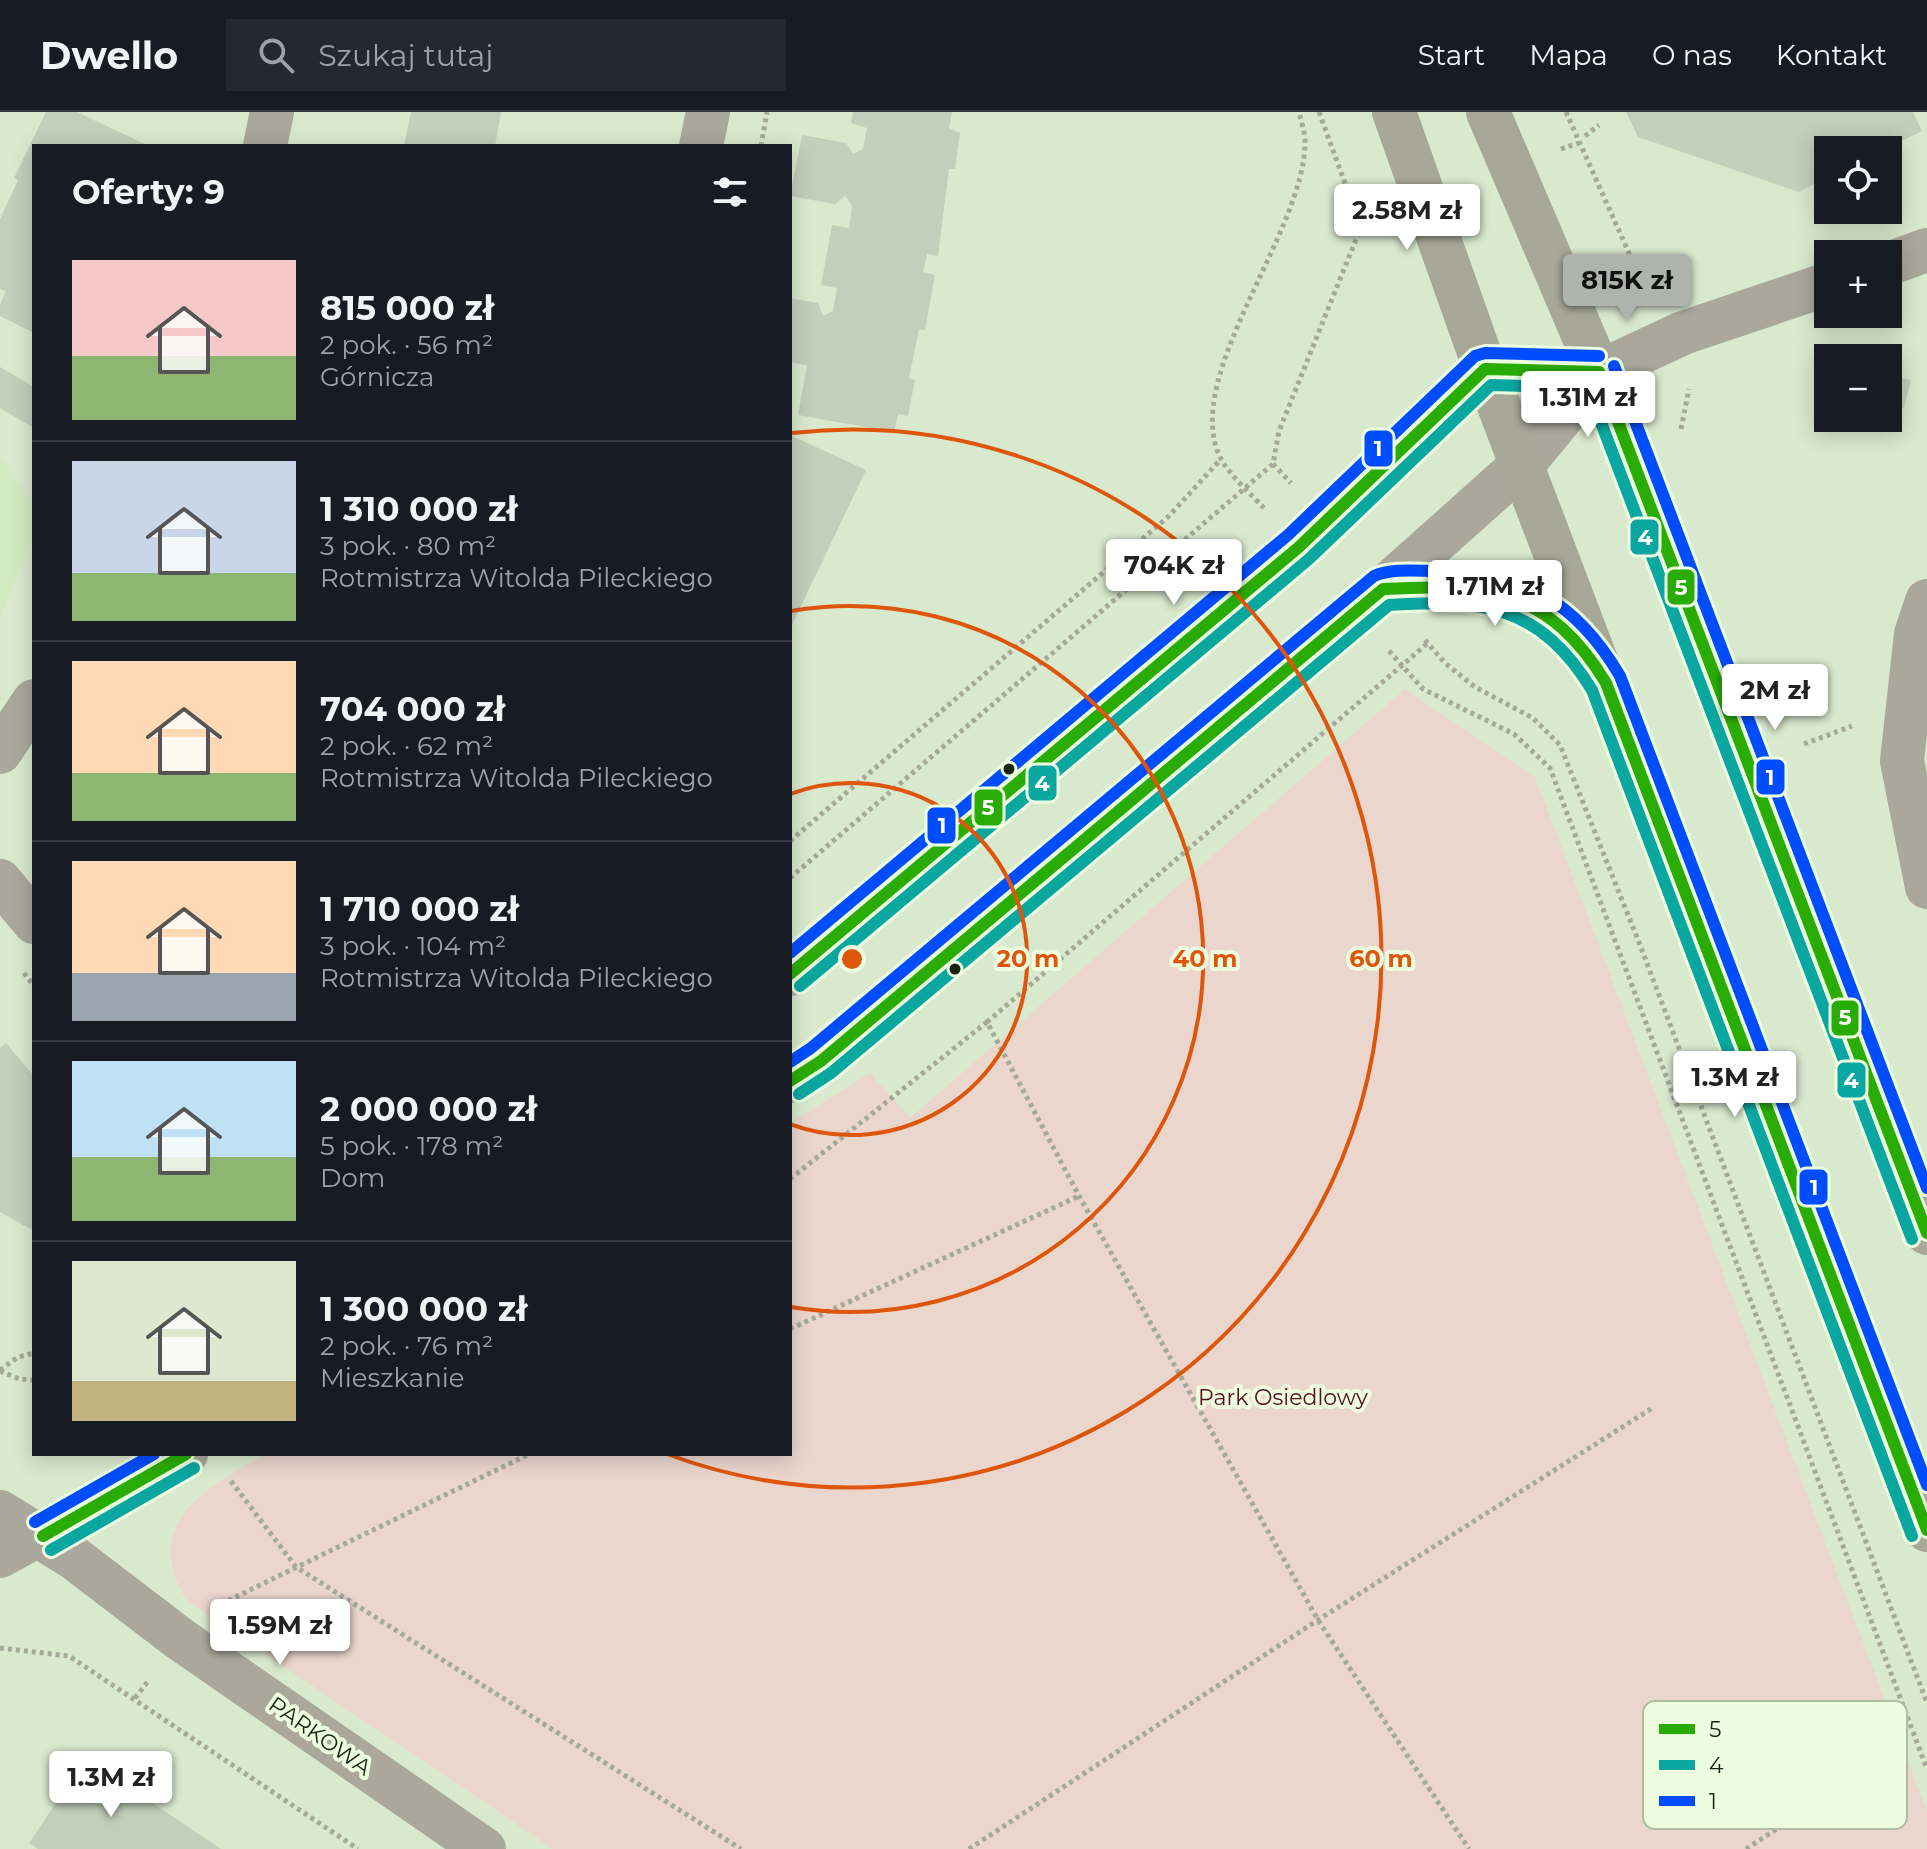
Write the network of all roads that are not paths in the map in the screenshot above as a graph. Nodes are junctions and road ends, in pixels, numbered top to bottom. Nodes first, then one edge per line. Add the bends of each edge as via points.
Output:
1 (272, 112) edge
2 (708, 112) edge
3 (1394, 112) edge
4 (1488, 112) edge
5 (265, 144) edge
6 (701, 144) edge
7 (1927, 250) edge
8 (1902, 259) edge
9 (1814, 289) edge
10 (1485, 369) junction
11 (1599, 372) junction
12 (1524, 463) junction
13 (1383, 589) junction
14 (1927, 601) edge
15 (1606, 683) junction
16 (32, 704) edge
17 (0, 752) edge
18 (0, 881) edge
19 (1927, 887) edge
20 (32, 920) edge
21 (792, 972) edge
22 (792, 1080) edge
23 (1927, 1233) edge
24 (183, 1456) edge
25 (0, 1512) edge
26 (1927, 1530) edge
27 (43, 1536) junction
28 (0, 1556) edge
29 (484, 1849) edge

1 - 5 street
2 - 6 street
3 - 10 main road
4 - 11 main road
7 - 8 street
9 - 11 street via 1683,333
10 - 11 street
10 - 12 main road
10 - 21 street via 1299,547
11 - 12 street
11 - 23 main road
12 - 13 street
12 - 15 main road
13 - 15 street via 1456,585 1514,598 1579,640
13 - 22 street via 821,1061
14 - 19 street via 1916,634 1902,761
15 - 26 main road
16 - 17 street
18 - 20 street
24 - 27 street
25 - 27 street, PARKOWA
27 - 28 street
27 - 29 street, PARKOWA via 180,1639

